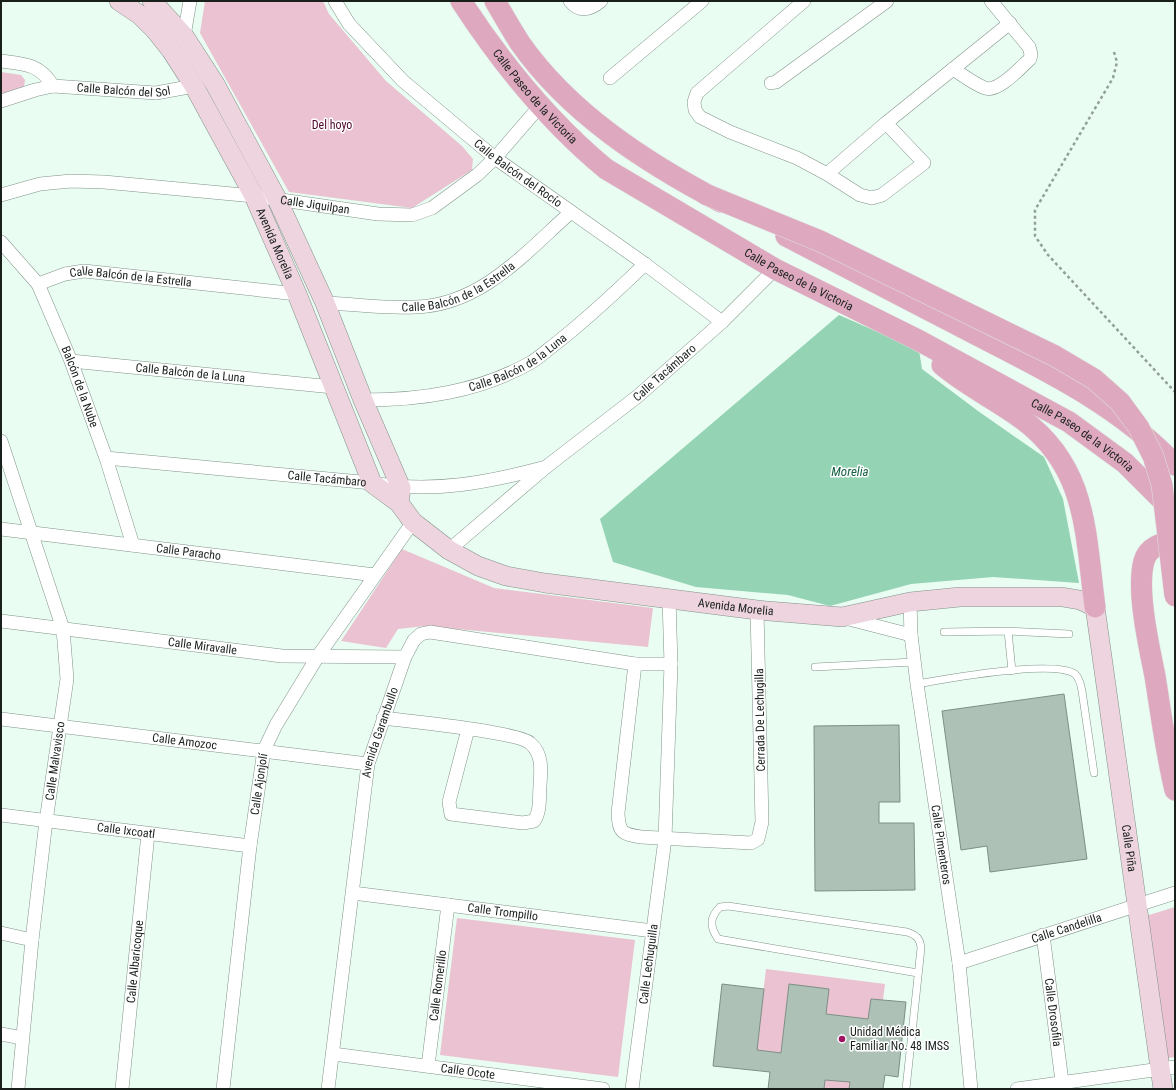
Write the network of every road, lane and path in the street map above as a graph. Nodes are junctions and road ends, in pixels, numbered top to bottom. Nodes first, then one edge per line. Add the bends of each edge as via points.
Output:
1 (119, 1) edge
2 (152, 1) edge
3 (190, 1) edge
4 (334, 1) edge
5 (461, 1) edge
6 (495, 1) edge
7 (570, 1) edge
8 (601, 1) edge
9 (702, 1) edge
10 (804, 1) edge
11 (887, 1) edge
12 (991, 1) edge
13 (1010, 23) junction
14 (184, 36) junction
15 (1114, 52) dead end
16 (1, 61) edge
17 (953, 69) junction
18 (610, 78) dead end
19 (771, 83) dead end
20 (52, 86) junction
21 (194, 86) junction
22 (1, 101) edge
23 (540, 106) junction
24 (886, 123) junction
25 (496, 158) junction
26 (827, 174) junction
27 (705, 194) junction
28 (1, 195) edge
29 (254, 196) junction
30 (277, 199) junction
31 (571, 212) junction
32 (1, 242) edge
33 (645, 264) junction
34 (775, 269) junction
35 (38, 284) junction
36 (297, 294) junction
37 (325, 303) junction
38 (722, 322) junction
39 (918, 340) junction
40 (72, 361) junction
41 (333, 387) junction
42 (1175, 392) edge
43 (363, 400) junction
44 (1, 441) edge
45 (106, 458) junction
46 (1175, 465) edge
47 (546, 467) junction
48 (372, 483) junction
49 (400, 496) junction
50 (1175, 513) edge
51 (412, 522) junction
52 (1, 529) edge
53 (31, 533) junction
54 (1175, 542) edge
55 (133, 545) junction
56 (450, 550) junction
57 (376, 575) junction
58 (1175, 596) edge
59 (669, 599) junction
60 (910, 602) junction
61 (1095, 607) junction
62 (757, 610) junction
63 (842, 617) junction
64 (1, 621) edge
65 (63, 629) junction
66 (1008, 631) junction
67 (944, 632) dead end
68 (1069, 634) dead end
69 (911, 635) junction
70 (318, 656) junction
71 (405, 657) junction
72 (914, 662) junction
73 (635, 664) junction
74 (671, 664) junction
75 (815, 667) dead end
76 (1012, 671) junction
77 (917, 684) junction
78 (383, 718) junction
79 (1, 719) edge
80 (60, 727) junction
81 (468, 729) junction
82 (264, 750) junction
83 (368, 764) junction
84 (1094, 773) dead end
85 (1175, 790) edge
86 (1, 815) edge
87 (46, 821) junction
88 (148, 834) junction
89 (665, 839) junction
90 (250, 846) junction
91 (353, 893) junction
92 (1175, 893) edge
93 (1137, 905) junction
94 (448, 906) junction
95 (653, 932) junction
96 (1, 933) edge
97 (1043, 935) junction
98 (32, 940) junction
99 (958, 962) junction
100 (918, 973) junction
101 (1, 1034) edge
102 (22, 1038) junction
103 (333, 1054) junction
104 (428, 1066) junction
105 (1168, 1068) edge
106 (1062, 1086) edge
107 (18, 1089) edge
108 (122, 1089) edge
109 (223, 1089) edge
110 (328, 1089) edge
111 (603, 1089) edge
112 (632, 1089) edge
113 (906, 1089) edge
114 (971, 1089) edge
115 (1018, 1089) edge
116 (1163, 1089) edge

1 - 21 main road, Avenida Morelia via 140,15 155,30
2 - 14 main road, Avenida Morelia
3 - 14 street
4 - 25 street, Calle Balcón del Rocío via 349,24 403,81
5 - 23 main road, Calle Paseo de la Victoria via 511,74
6 - 27 main road, Calle Paseo de la Victoria via 520,43 535,62 554,84 596,123 626,145
7 - 8 street via 582,9 592,9
9 - 18 street
10 - 26 street via 697,94 695,110 700,117 730,132 797,158
11 - 19 street via 776,82
12 - 13 street
13 - 17 street
13 - 17 street via 1031,54 1030,59 1001,85 987,89
14 - 30 main road, Avenida Morelia via 215,84
15 - 42 path via 1117,62 1113,78 1035,210 1035,236 1048,255
16 - 20 street via 40,70
17 - 24 street
20 - 21 street, Calle Balcón del Sol via 156,93
20 - 22 street, Calle Balcón del Sol
21 - 29 main road, Avenida Morelia
23 - 25 street, Calle Jiquilpan
23 - 34 main road, Calle Paseo de la Victoria via 583,150 606,169
24 - 26 street
24 - 26 street via 924,163 882,195 872,198 860,195
25 - 30 street, Calle Jiquilpan via 432,208 412,215 378,214
25 - 31 street, Calle Balcón del Rocío
27 - 46 main road, Calle Paseo de la Victoria via 1064,380 1117,416
27 - 58 main road, bridge via 820,241 1034,346 1094,379 1120,402 1139,428 1153,456 1162,485
28 - 29 street, Calle Jiquilpan via 40,184 71,181 145,184
29 - 30 street, Calle Jiquilpan
29 - 36 main road, Avenida Morelia
30 - 37 main road, Avenida Morelia
31 - 33 street, Calle Balcón del Rocío
31 - 37 street, Calle Balcón de la Estrella via 503,274 478,290 451,302 417,307
32 - 35 street, Balcón de la Nube
33 - 38 street, Calle Balcón del Rocío
33 - 43 street, Calle Balcón de la Luna via 568,335 531,363 496,379 447,394 401,400
34 - 38 street, Calle Tacámbaro
34 - 39 main road, Calle Paseo de la Victoria
35 - 36 street, Calle Balcón de la Estrella via 65,274 84,271
35 - 40 street, Balcón de la Nube
36 - 41 main road, Avenida Morelia
37 - 43 main road, Avenida Morelia
38 - 47 street, Calle Tacámbaro via 638,396
39 - 50 main road, Calle Paseo de la Victoria via 1070,422 1125,463
39 - 61 main road via 948,370 1023,419 1058,455 1080,499
40 - 41 street, Calle Balcón de la Luna
40 - 45 street, Balcón de la Nube
41 - 48 main road, Avenida Morelia
43 - 49 main road, Avenida Morelia
44 - 53 street, Calle Malvavisco
45 - 48 street, Calle Tacámbaro
45 - 55 street, Balcón de la Nube
47 - 49 street, Calle Tacámbaro via 503,478
47 - 56 street, Calle Tacámbaro
48 - 49 main road, Avenida Morelia
49 - 51 main road, Avenida Morelia
51 - 56 main road, Avenida Morelia
51 - 57 street, Calle Ajonjolí
52 - 53 street, Calle Paracho
53 - 55 street, Calle Paracho
53 - 65 street, Calle Malvavisco
54 - 85 main road via 1163,542 1154,548 1144,560 1142,579 1143,603
55 - 57 street, Calle Paracho
56 - 59 main road, Avenida Morelia via 478,566 506,576
57 - 70 street, Calle Ajonjolí
59 - 62 main road, Avenida Morelia
59 - 74 street, Calle Lechuguilla
60 - 61 main road, Avenida Morelia via 960,597 1062,597 1080,600
60 - 63 main road, Avenida Morelia
60 - 69 street, Calle Pimenteros
61 - 93 main road, Calle Piña
62 - 63 main road, Avenida Morelia
62 - 89 street, Cerrada De Lechugilla via 761,831 758,839 751,842
63 - 69 street
64 - 65 street, Calle Miravalle
65 - 70 street, Calle Miravalle via 282,656
65 - 80 street, Calle Malvavisco via 67,679
66 - 67 lane
66 - 68 lane
66 - 76 lane
69 - 72 street, Calle Pimenteros
70 - 71 street, Calle Miravalle
70 - 82 street, Calle Ajonjolí via 276,725
71 - 73 street, Avenida Garambullo via 414,640 421,634 430,632
71 - 78 street, Avenida Garambullo
72 - 75 lane
72 - 77 street, Calle Pimenteros
73 - 74 street, Avenida Garambullo
73 - 89 street via 618,823 620,830 625,834
74 - 89 street, Calle Lechuguilla
76 - 77 lane via 968,675
76 - 84 lane via 1063,670 1075,674 1082,690
77 - 99 street, Calle Pimenteros
78 - 81 street
78 - 83 street, Avenida Garambullo
79 - 80 street, Calle Amozoc
80 - 82 street, Calle Amozoc
80 - 87 street, Calle Malvavisco
81 - 81 street via 519,738 529,742 534,748 541,767 538,811 534,821 523,823 451,814 448,802
82 - 83 street, Calle Amozoc
82 - 90 street, Calle Ajonjolí
83 - 91 street, Avenida Garambullo
86 - 87 street, Calle Ixcoatl
87 - 88 street, Calle Ixcoatl
87 - 98 street, Calle Malvavisco
88 - 90 street, Calle Ixcoatl
88 - 108 street, Calle Albaricoque
89 - 95 street, Calle Lechuguilla
90 - 109 street, Calle Ajonjolí
91 - 94 street, Calle Trompillo
91 - 103 street, Avenida Garambullo
92 - 93 street, Calle Candelilla
93 - 97 street, Calle Candelilla
93 - 105 main road, Calle Piña
94 - 95 street, Calle Trompillo
94 - 104 street, Calle Romerillo
95 - 112 street, Calle Lechuguilla
96 - 98 street
97 - 99 street, Calle Candelilla
97 - 106 street, Calle Drosofila
98 - 102 street, Calle Malvavisco
99 - 114 street, Calle Pimenteros
100 - 100 lane via 920,941 916,935 907,932 728,906 720,907 712,916 711,925 718,939
100 - 113 lane
101 - 102 street
102 - 107 street, Calle Malvavisco
103 - 104 street, Calle Ocote
103 - 110 street, Avenida Garambullo
104 - 111 street, Calle Ocote
105 - 106 street
105 - 116 main road, Calle Piña
106 - 115 street

